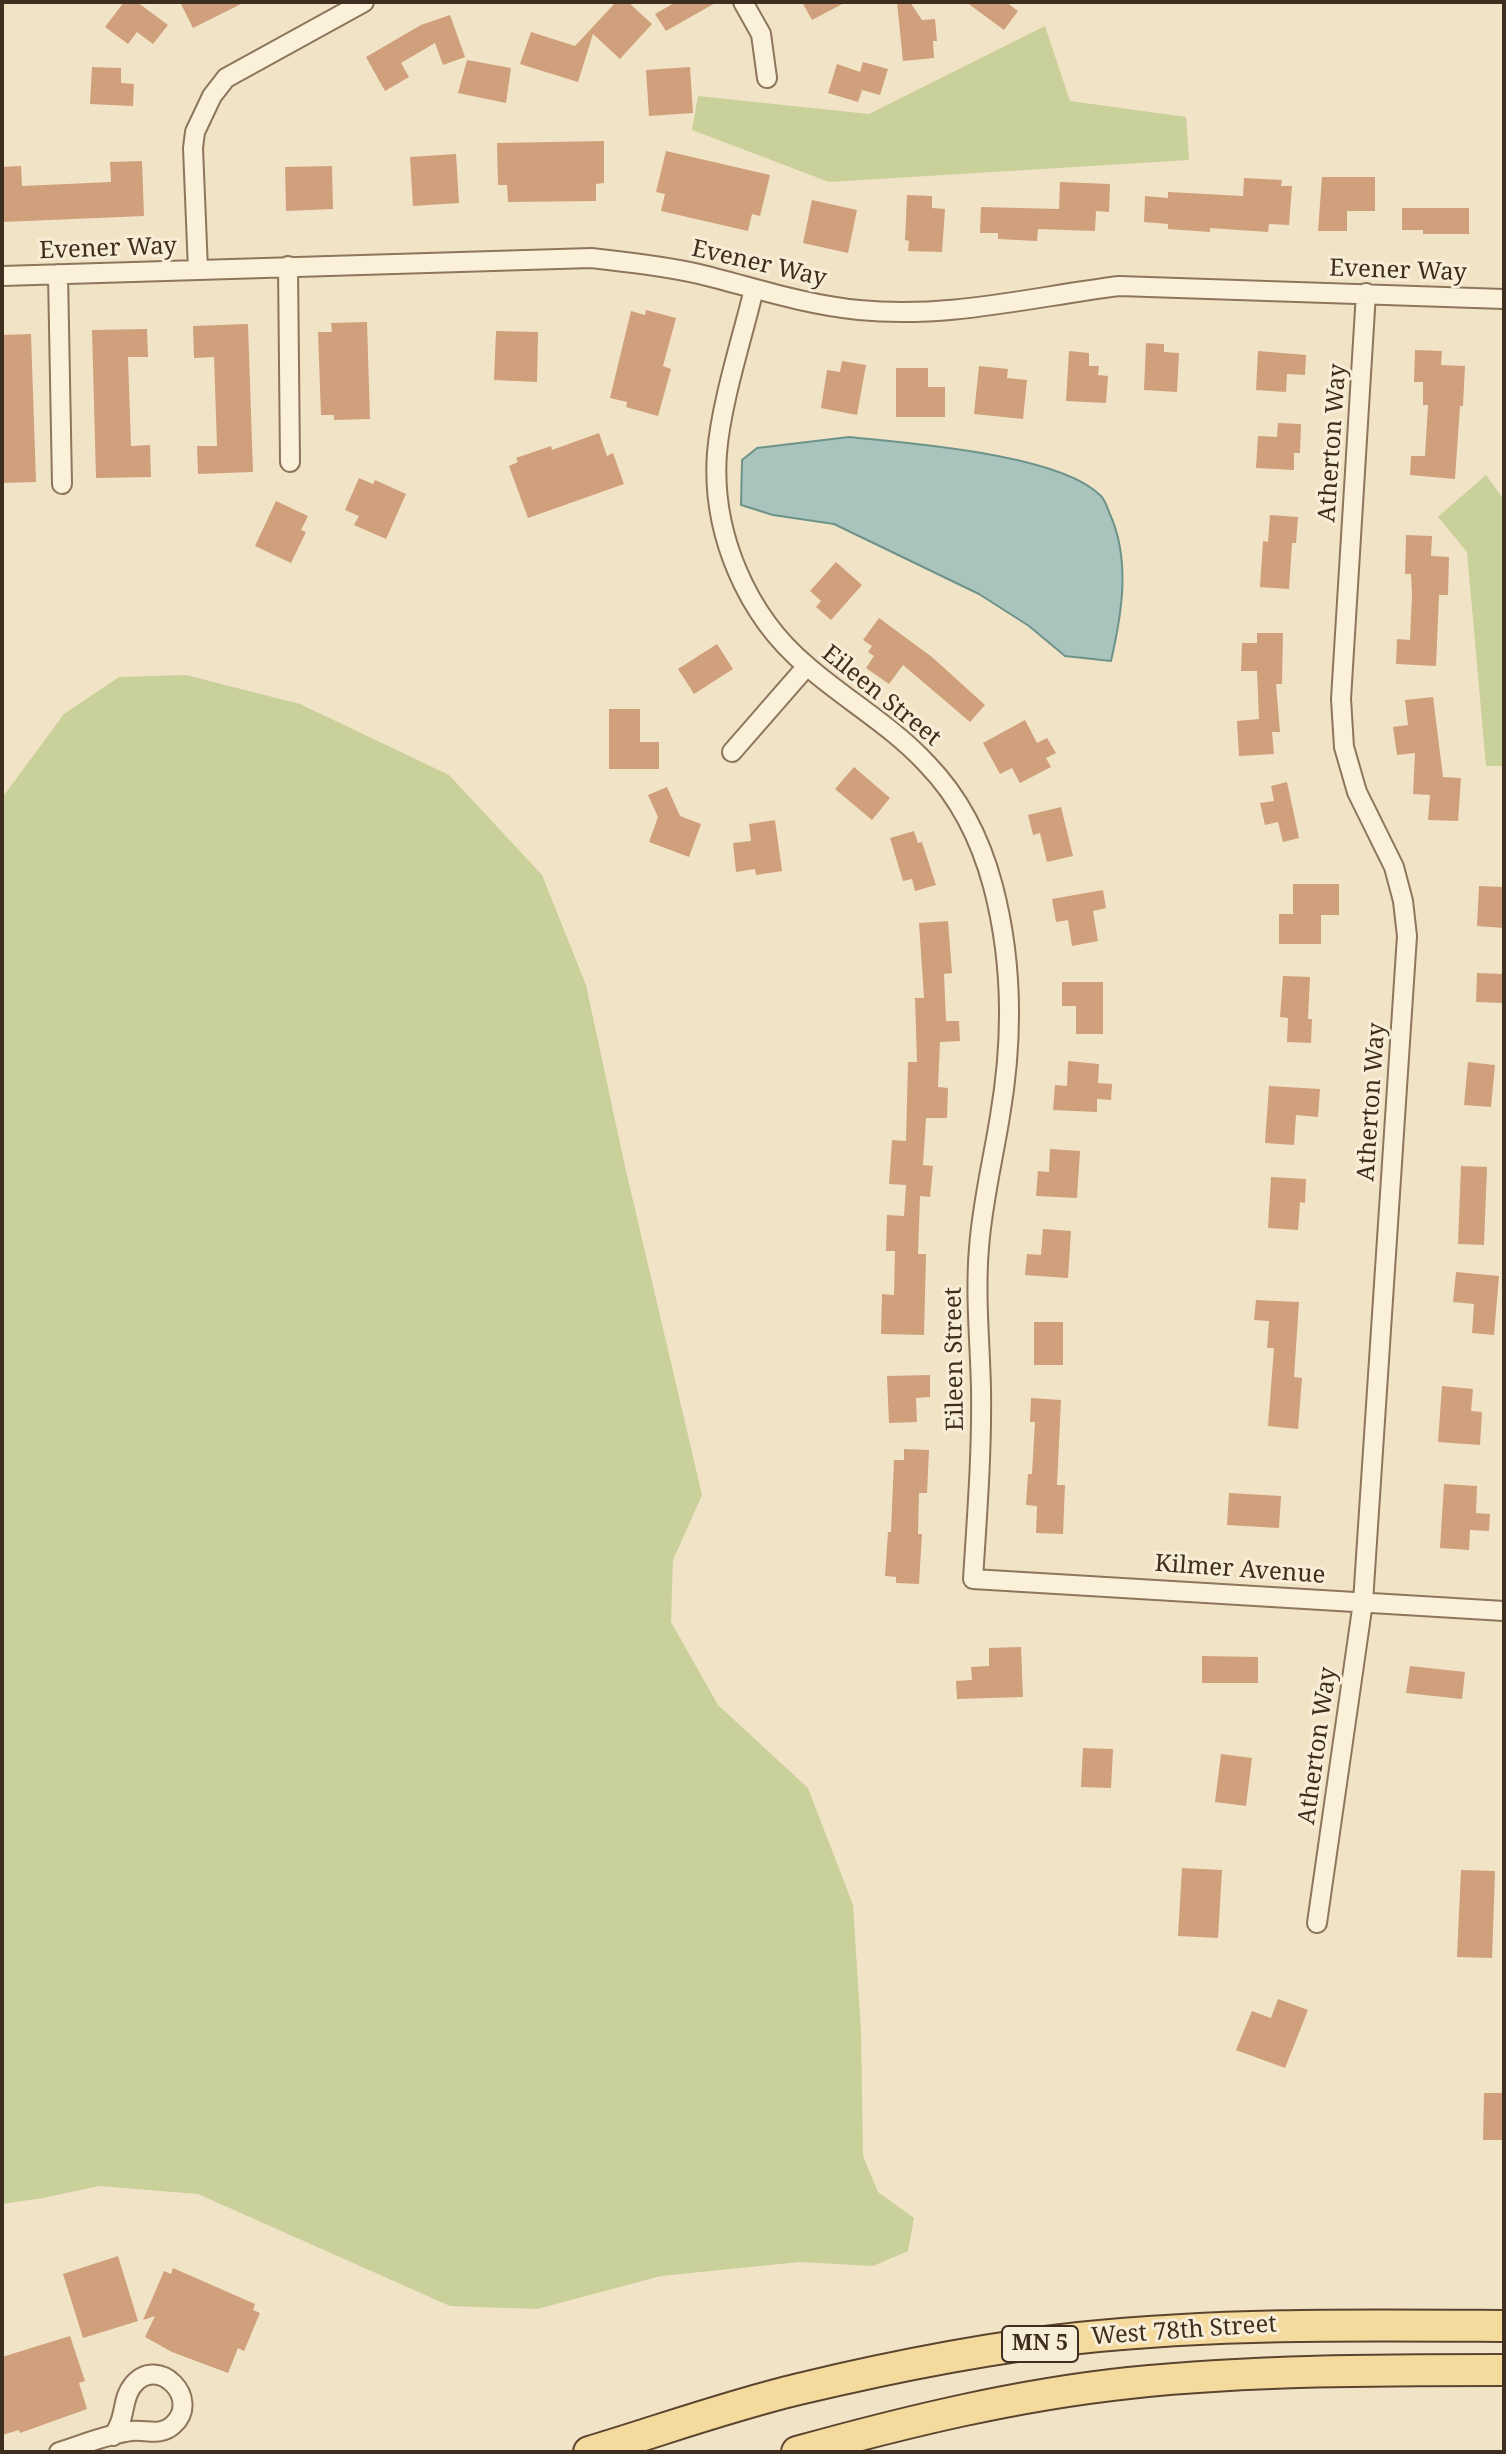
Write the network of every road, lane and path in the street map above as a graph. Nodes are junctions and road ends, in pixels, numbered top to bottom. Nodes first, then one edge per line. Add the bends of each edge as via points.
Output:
1 (364, 2) edge
2 (743, 2) edge
3 (767, 78) dead end
4 (288, 266) junction
5 (198, 270) junction
6 (58, 274) junction
7 (2, 276) edge
8 (754, 289) junction
9 (1366, 293) junction
10 (1504, 299) edge
11 (290, 462) dead end
12 (62, 484) dead end
13 (807, 666) junction
14 (732, 752) dead end
15 (973, 1579) joint
16 (1363, 1602) junction
17 (1504, 1611) edge
18 (1317, 1923) dead end
19 (1504, 2326) edge
20 (1504, 2370) edge
21 (113, 2436) dead end
22 (59, 2452) edge
23 (589, 2452) edge
24 (797, 2452) edge

1 - 5 street via 226,78 212,96 193,148
2 - 3 street via 761,34
4 - 5 street, Evener Way
4 - 8 street, Evener Way via 591,258 646,264
4 - 11 street
5 - 6 street, Evener Way
6 - 7 street, Evener Way
6 - 12 street
8 - 9 street, Evener Way via 858,310 919,313 979,309 1119,286
8 - 13 street, Eileen Street via 717,454 719,497 739,579 761,615
9 - 10 street, Evener Way
9 - 16 street, Atherton Way via 1341,699 1344,747 1357,792 1394,867 1407,936
13 - 14 street
13 - 15 street, Eileen Street via 893,732 957,800 979,841 1006,943 1008,1057 979,1246 981,1440
15 - 16 street, Kilmer Avenue
16 - 17 street, Kilmer Avenue
16 - 18 street, Atherton Way
19 - 23 main road, West 78th Street / MN 5 via 1282,2325 1077,2338 945,2358 797,2390
20 - 24 main road, West 78th Street / MN 5 via 1331,2370 1128,2383 894,2425
21 - 22 street

